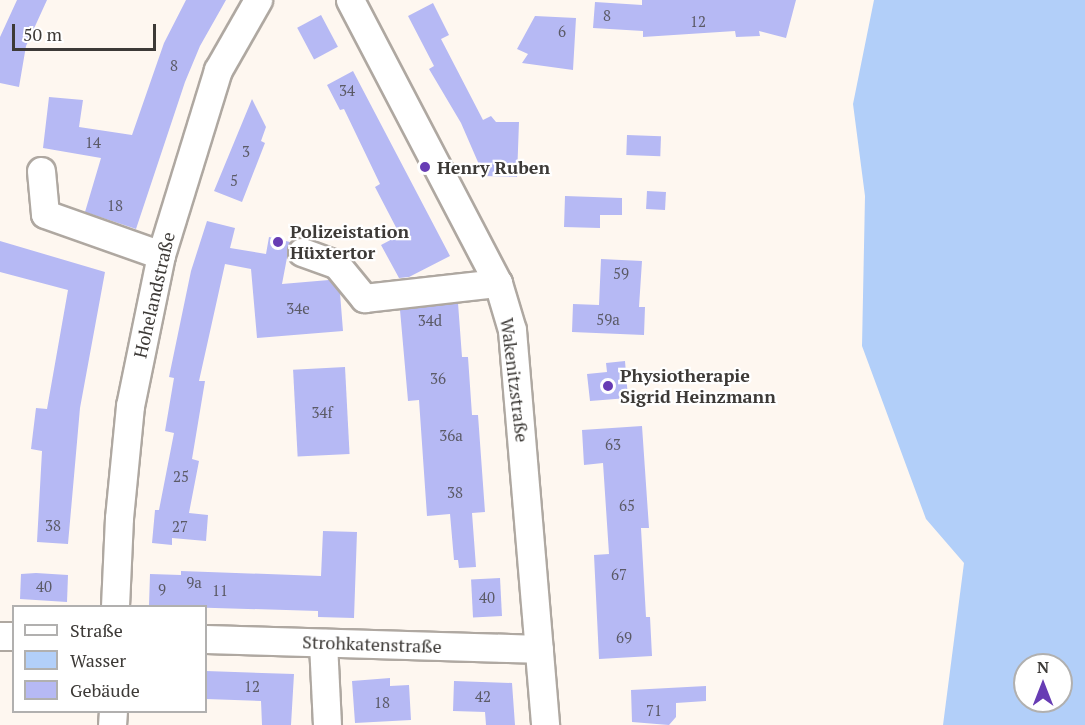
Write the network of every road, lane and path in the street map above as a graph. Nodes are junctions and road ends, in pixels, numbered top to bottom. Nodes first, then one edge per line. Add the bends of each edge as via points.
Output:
1 (258, 0) edge
2 (350, 0) edge
3 (41, 171) dead end
4 (302, 252) dead end
5 (161, 255) junction
6 (498, 283) junction
7 (115, 605) edge
8 (207, 639) edge
9 (323, 643) junction
10 (539, 650) junction
11 (327, 725) edge
12 (545, 725) edge

1 - 5 street, Hohelandstraße via 218,70
2 - 6 street, Wakenitzstraße
3 - 5 street via 45,214
4 - 6 street via 337,265 364,297
5 - 7 street, Hohelandstraße via 130,406
6 - 10 street, Wakenitzstraße via 512,330
8 - 9 street, Strohkatenstraße
9 - 10 street, Strohkatenstraße
9 - 11 street
10 - 12 street, Wakenitzstraße

